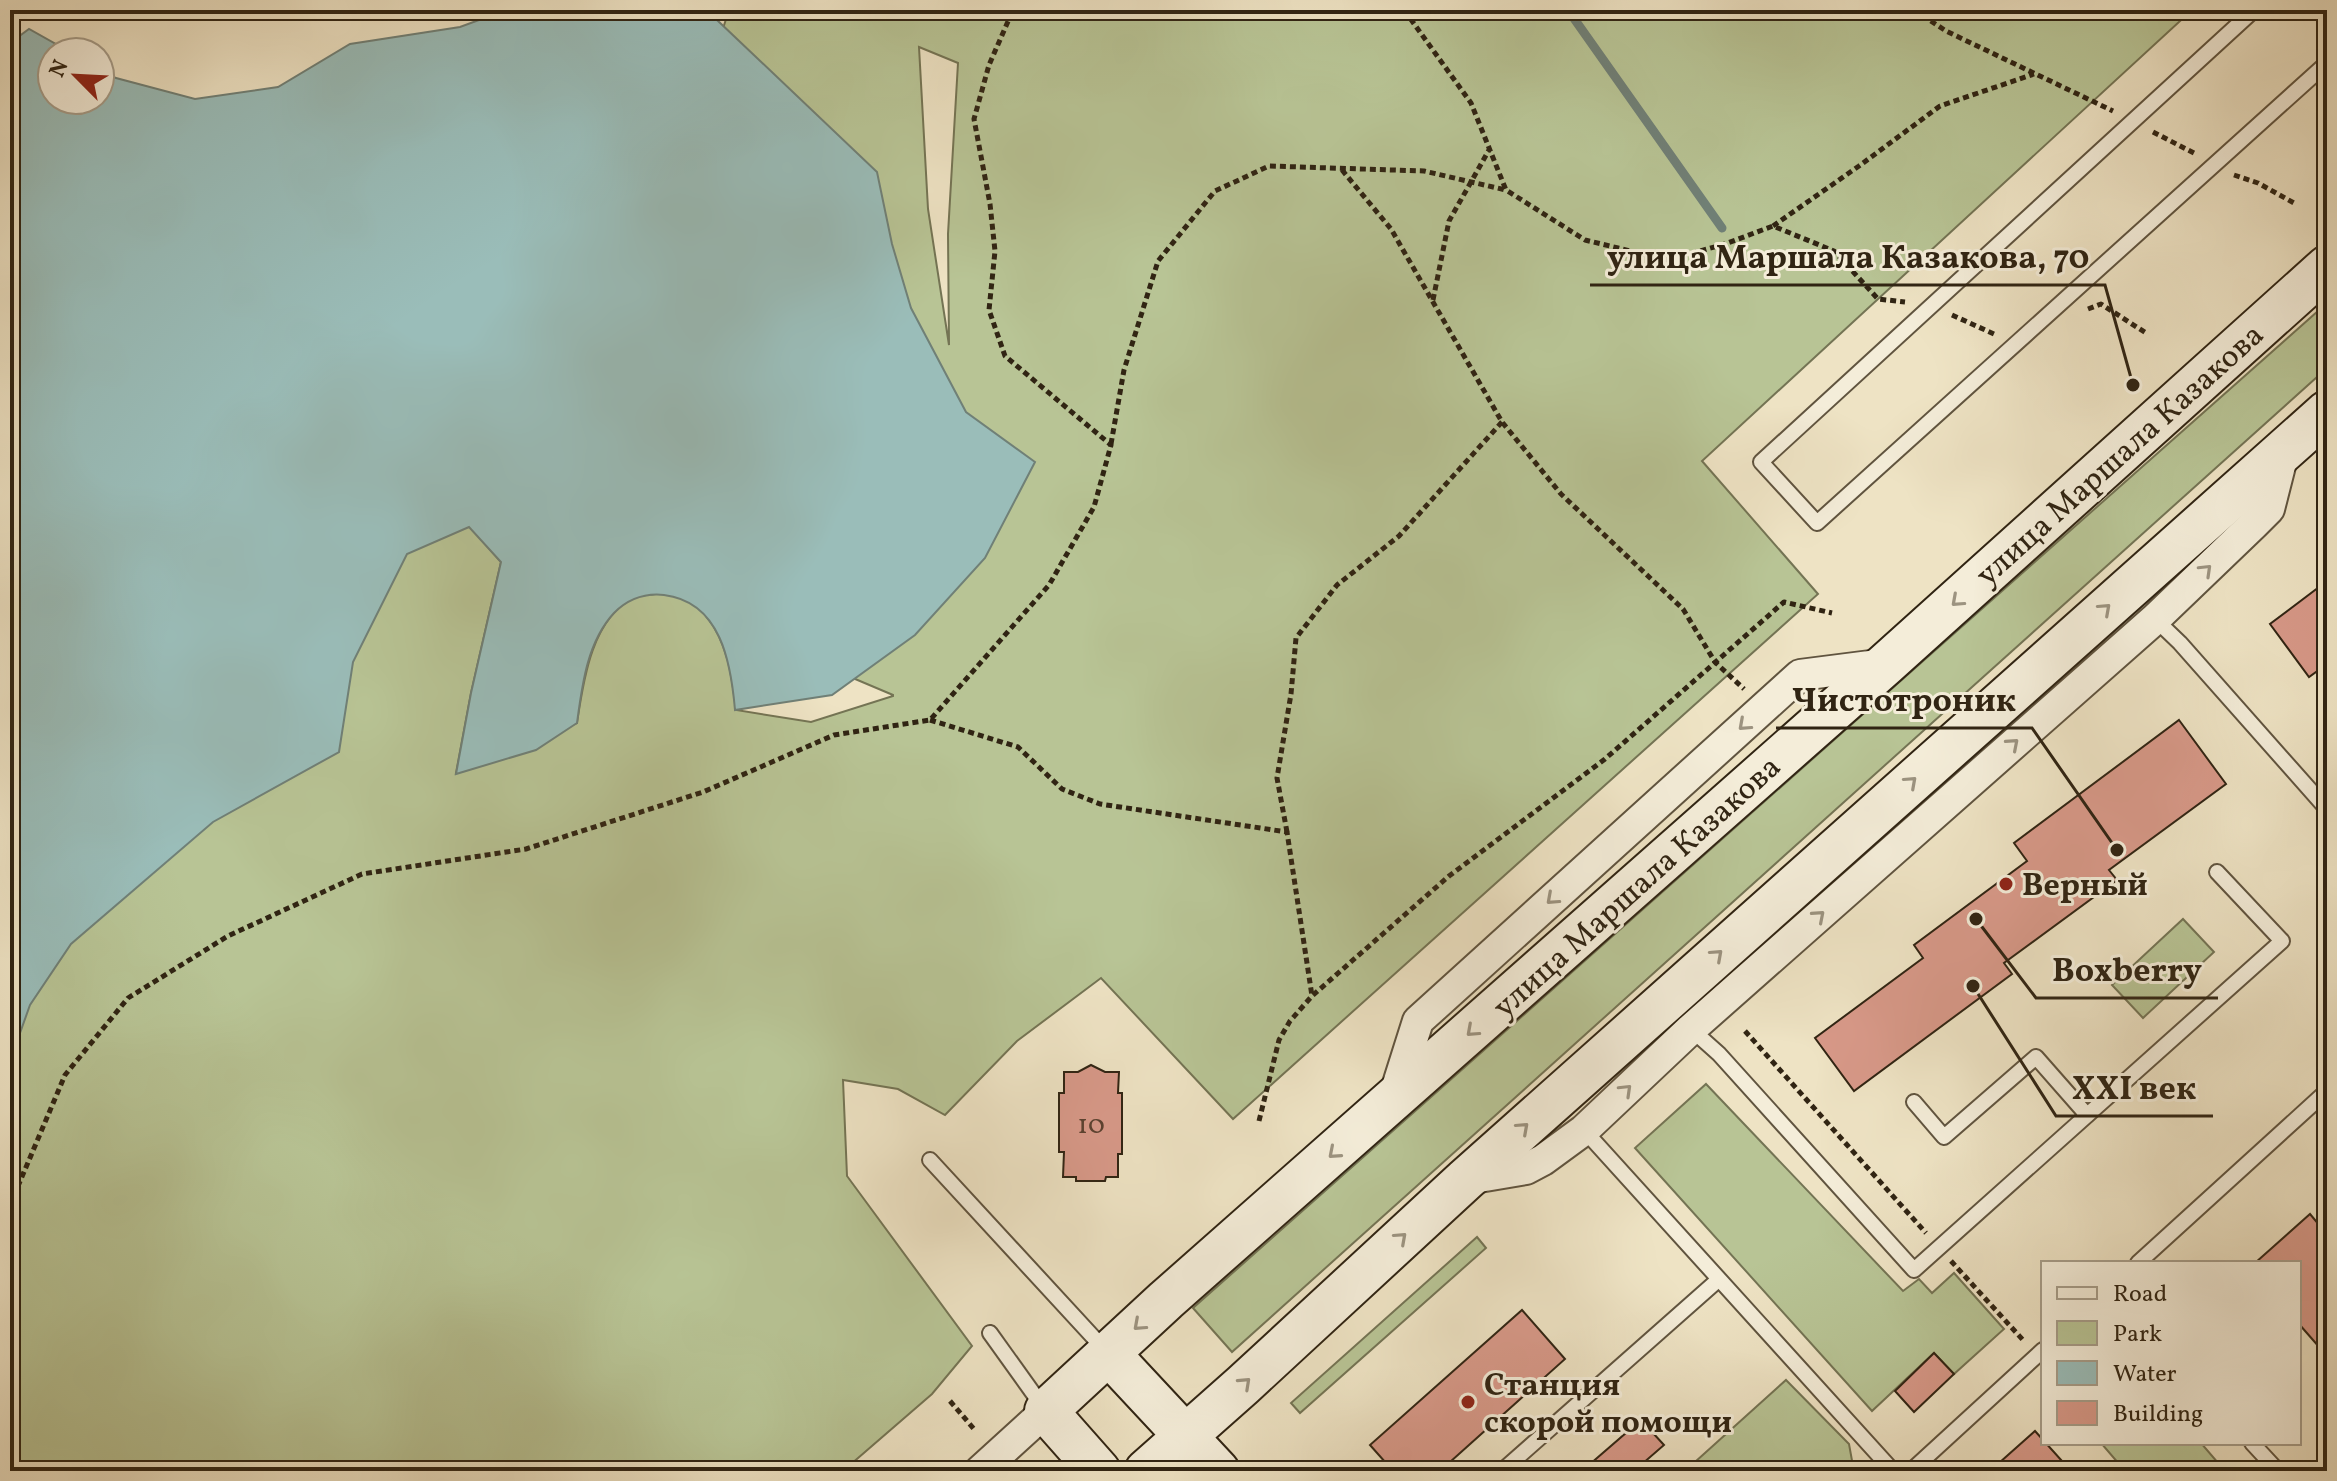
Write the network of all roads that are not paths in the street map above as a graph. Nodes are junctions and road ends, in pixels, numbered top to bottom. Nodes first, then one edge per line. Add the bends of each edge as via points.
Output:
1 (2254, 10) edge
2 (2327, 63) edge
3 (2327, 267) edge
4 (2327, 412) edge
5 (2284, 450) junction
6 (2155, 619) junction
7 (2324, 799) edge
8 (2217, 872) dead end
9 (1691, 1029) junction
10 (2327, 1091) edge
11 (1914, 1102) dead end
12 (2087, 1115) junction
13 (1584, 1130) junction
14 (930, 1160) dead end
15 (1465, 1180) junction
16 (2140, 1261) edge
17 (1718, 1280) junction
18 (990, 1333) dead end
19 (2040, 1352) edge
20 (1108, 1353) junction
21 (1046, 1411) junction
22 (1187, 1435) junction
23 (2254, 1445) edge
24 (980, 1471) edge
25 (1099, 1471) edge
26 (1146, 1471) edge
27 (1218, 1471) edge
28 (1502, 1471) edge
29 (1893, 1471) edge
30 (1911, 1471) edge
31 (2278, 1471) edge

1 - 2 lane via 1761,462 1817,523
3 -> 20 street, улица Маршала Казакова
4 - 5 street
6 -> 5 street via 2269,509
15 -> 5 street
6 - 7 lane
9 -> 6 street
8 - 12 lane via 2282,941
9 - 12 lane via 1914,1270
13 -> 9 street
10 - 16 lane
11 - 12 lane via 1944,1137 2036,1057
13 - 15 street via 1526,1169
13 - 17 lane
14 - 20 lane
22 -> 15 street
17 - 28 lane
17 - 29 lane
18 - 21 lane
19 - 30 lane
20 - 21 street, улица Маршала Казакова
20 - 22 street
21 - 24 street, улица Маршала Казакова
21 - 25 street
22 - 26 street
22 - 27 street
23 - 31 lane

